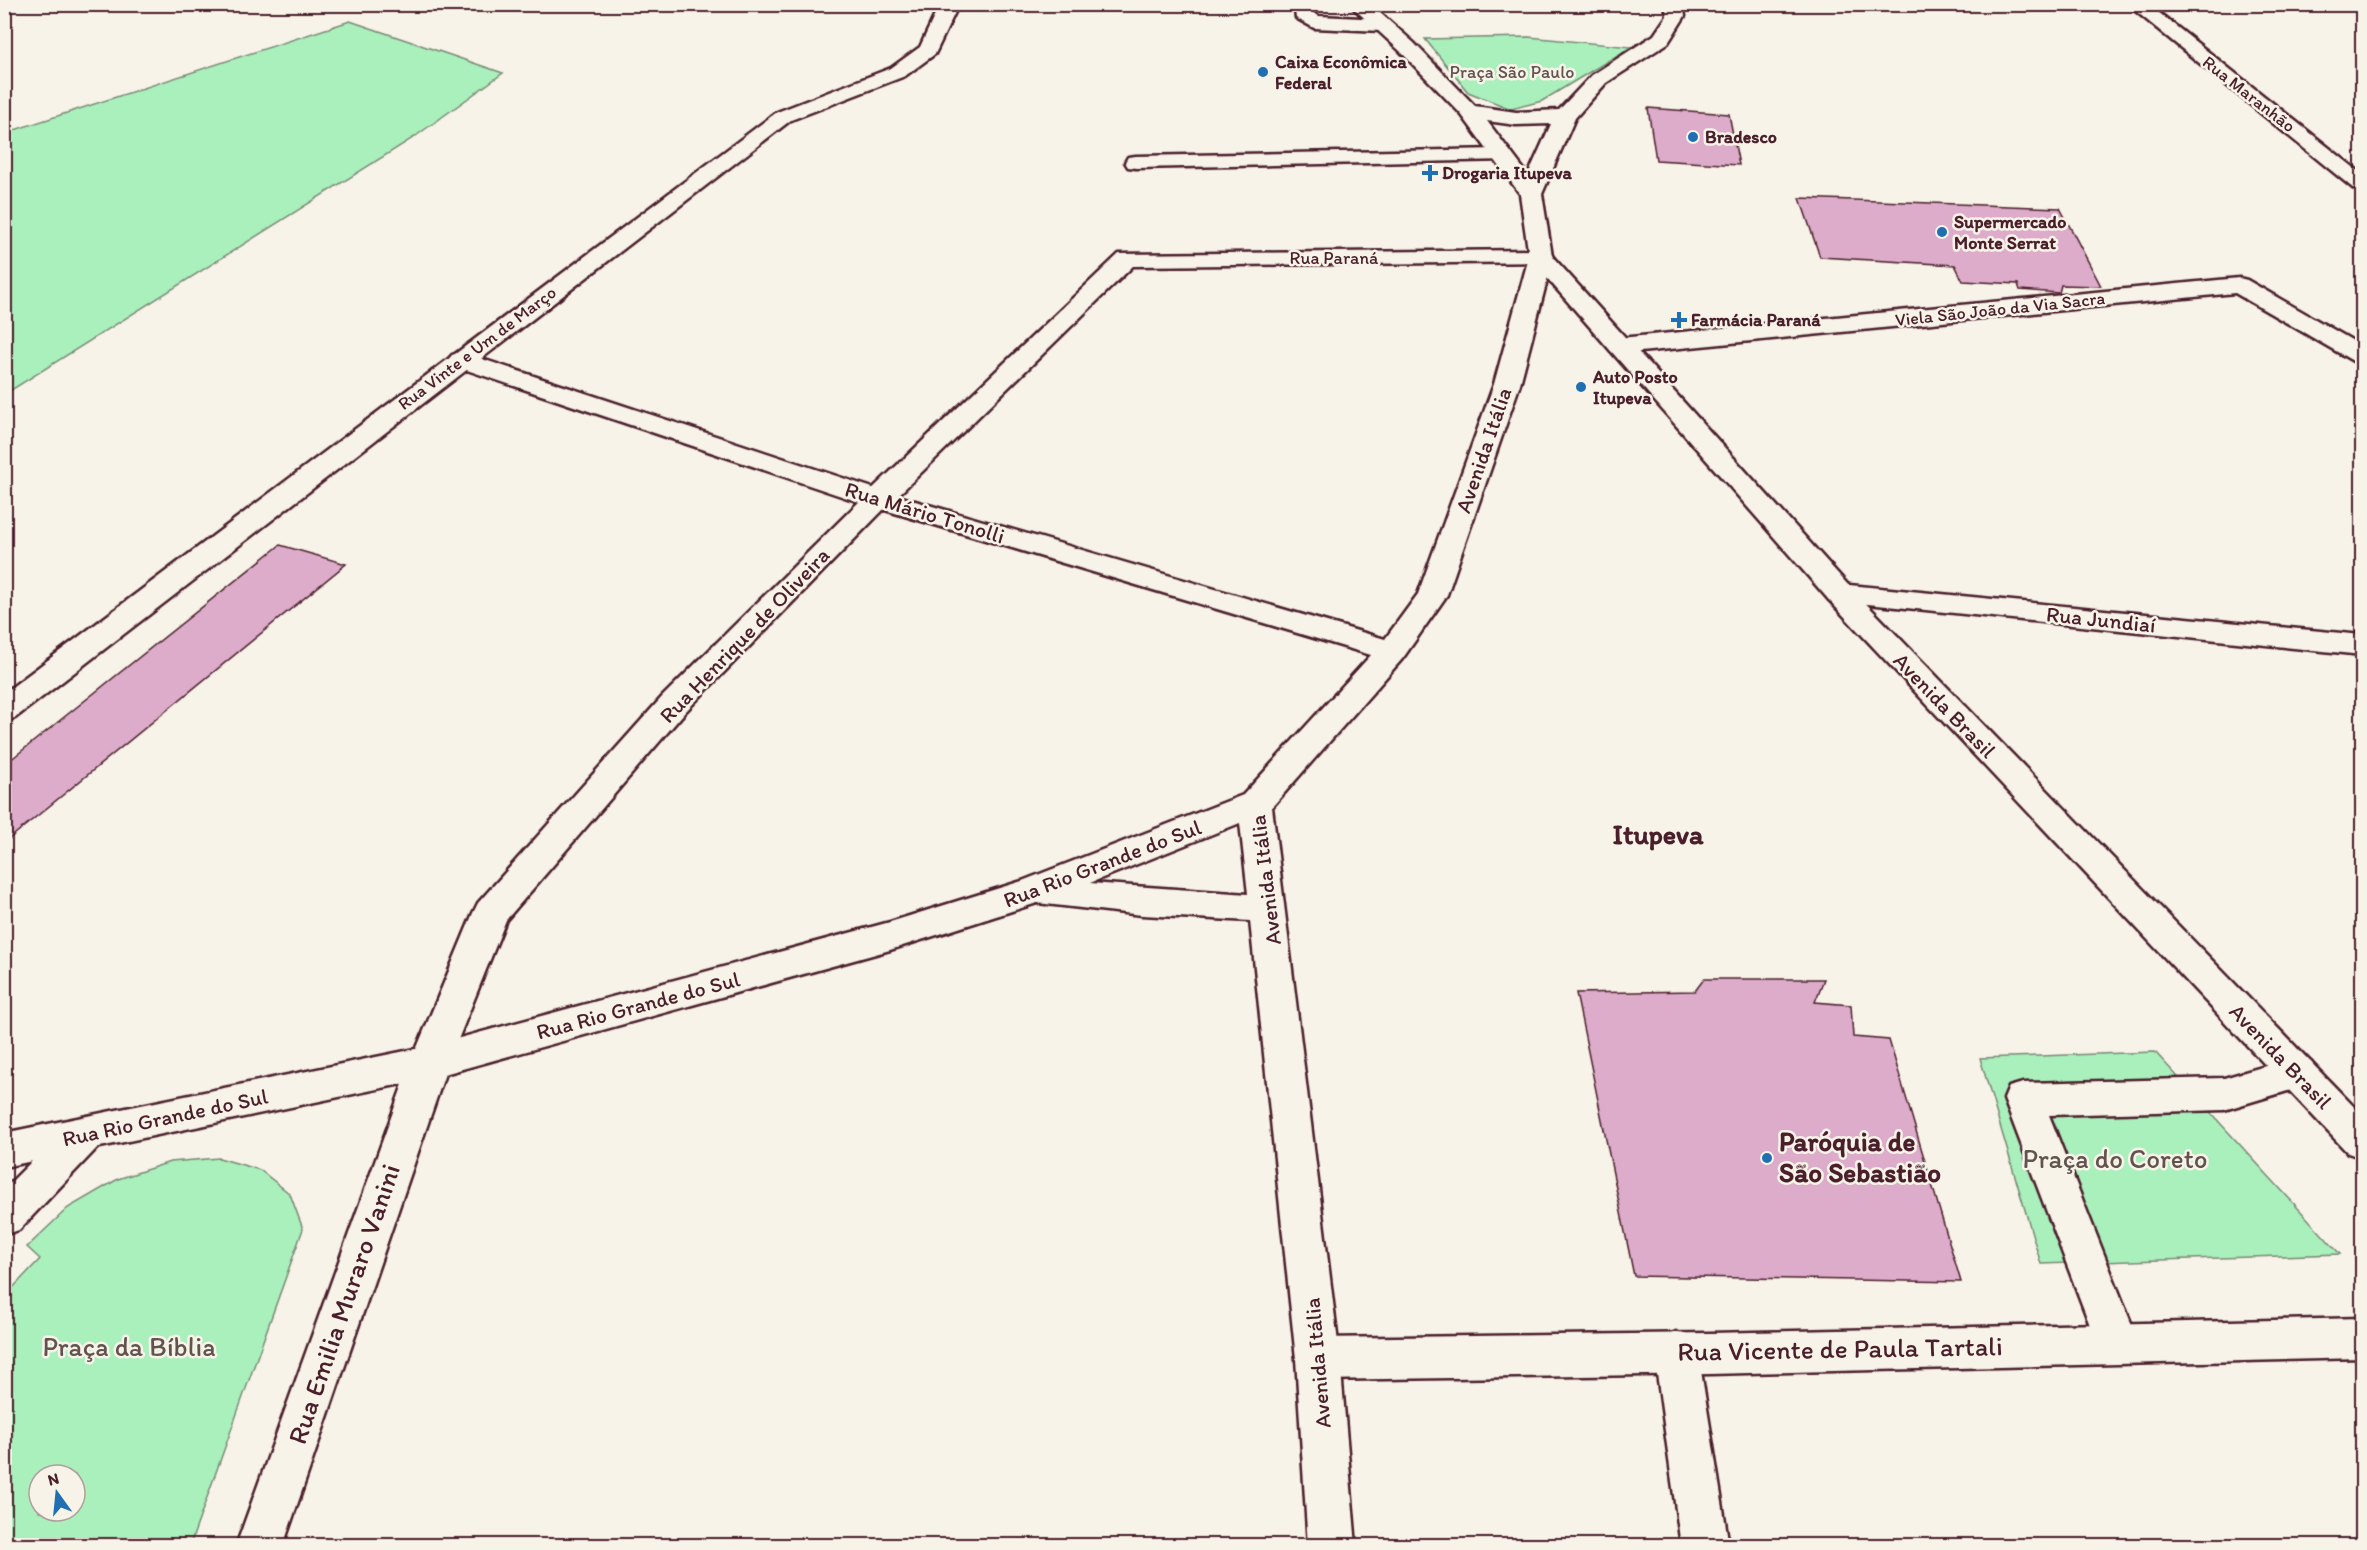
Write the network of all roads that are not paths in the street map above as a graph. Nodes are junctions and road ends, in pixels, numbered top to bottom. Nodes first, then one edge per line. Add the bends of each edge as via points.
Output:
1 (950, 4) edge
2 (1303, 4) edge
3 (1358, 4) edge
4 (1674, 4) edge
5 (2136, 4) edge
6 (1382, 26) junction
7 (1468, 111) junction
8 (1565, 116) junction
9 (1502, 155) junction
10 (1136, 162) dead end
11 (2362, 184) edge
12 (1531, 194) junction
13 (1541, 257) junction
14 (1127, 259) joint
15 (1620, 346) junction
16 (2362, 356) edge
17 (460, 360) junction
18 (878, 499) junction
19 (1839, 593) junction
20 (2362, 645) edge
21 (1392, 651) junction
22 (4, 710) edge
23 (1255, 804) junction
24 (1034, 891) junction
25 (1269, 909) junction
26 (430, 1062) junction
27 (2298, 1073) junction
28 (84, 1135) junction
29 (2362, 1141) edge
30 (4, 1150) edge
31 (4, 1217) edge
32 (2362, 1338) edge
33 (2117, 1343) junction
34 (1676, 1352) junction
35 (1318, 1359) junction
36 (259, 1545) edge
37 (1332, 1545) edge
38 (1705, 1545) edge

1 - 17 main road, Rua Vinte e Um de Março via 928,50 898,72 784,116
2 - 6 main road via 1303,14 1314,22
3 - 6 main road
4 - 8 main road via 1677,16 1661,39 1599,79
5 - 11 main road, Rua Maranhão
6 - 7 main road
7 - 8 main road via 1497,119
7 - 9 main road
8 - 12 main road
9 - 10 main road
9 - 12 main road
12 - 13 main road
13 - 14 main road, Rua Paraná
13 - 15 main road, Avenida Brasil
13 - 21 main road, Avenida Itália via 1507,384 1432,595
14 - 18 main road, Rua Henrique de Oliveira
15 - 16 main road, Viela São João da Via Sacra via 2239,285
15 - 19 main road, Avenida Brasil
17 - 18 main road, Rua Mário Tonolli
17 - 22 main road, Rua Vinte e Um de Março
18 - 21 main road, Rua Mário Tonolli
18 - 26 main road, Rua Henrique de Oliveira via 674,705 491,913
19 - 20 main road, Rua Jundiaí
19 - 27 main road, Avenida Brasil
21 - 23 main road, Avenida Itália
23 - 24 main road, Rua Rio Grande do Sul
23 - 25 main road, Avenida Itália
24 - 25 main road
24 - 26 main road, Rua Rio Grande do Sul via 890,936
25 - 35 main road, Avenida Itália
26 - 28 main road, Rua Rio Grande do Sul
26 - 36 main road, Rua Emilia Muraro Vanini
27 - 29 main road, Avenida Brasil
27 - 33 main road via 2224,1094 2023,1099
28 - 30 main road, Rua Rio Grande do Sul
28 - 31 main road
32 - 33 main road, Rua Vicente de Paula Tartali
33 - 34 main road, Rua Vicente de Paula Tartali
34 - 35 main road, Rua Vicente de Paula Tartali via 1546,1358
34 - 38 main road
35 - 37 main road, Avenida Itália

